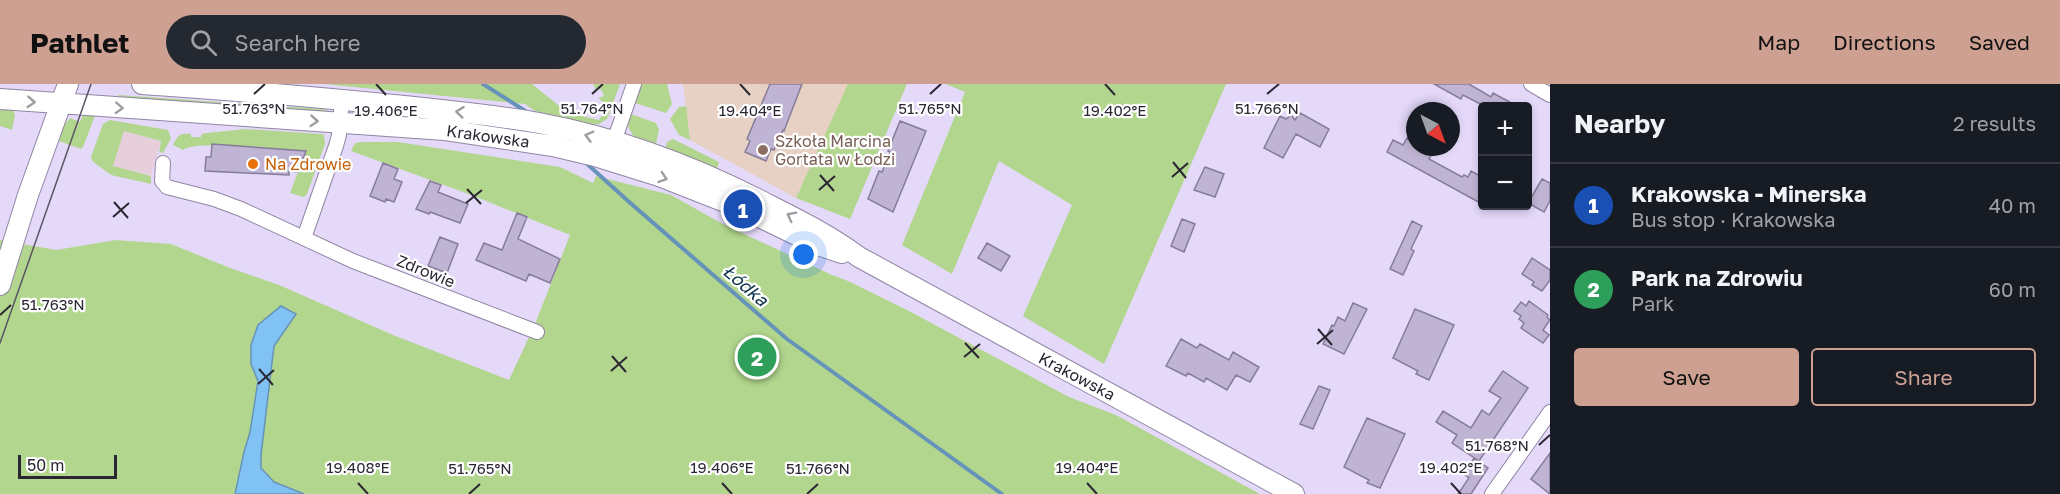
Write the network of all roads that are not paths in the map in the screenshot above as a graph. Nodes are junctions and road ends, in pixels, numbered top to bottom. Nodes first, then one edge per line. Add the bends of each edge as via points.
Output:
1 (68, 84) edge
2 (142, 84) edge
3 (634, 84) edge
4 (1531, 84) edge
5 (1550, 95) edge
6 (0, 99) edge
7 (342, 99) junction
8 (61, 104) junction
9 (340, 122) junction
10 (605, 153) junction
11 (163, 163) dead end
12 (304, 238) junction
13 (0, 285) edge
14 (537, 332) dead end
15 (1550, 412) edge
16 (1294, 494) edge
17 (1492, 494) edge

1 - 8 main road
2 - 7 main road, Krakowska
3 - 10 street
4 - 5 street
6 -> 8 main road, Krakowska
7 - 9 street
10 -> 7 main road, Krakowska via 564,129
8 -> 9 main road, Krakowska
8 - 13 main road
9 - 10 main road, Krakowska via 445,130
9 - 12 street via 334,153
10 - 16 main road, Krakowska via 699,171 741,190
11 - 12 street, Zdrowie via 162,181 167,187 223,202
12 - 14 street, Zdrowie
15 - 17 street

